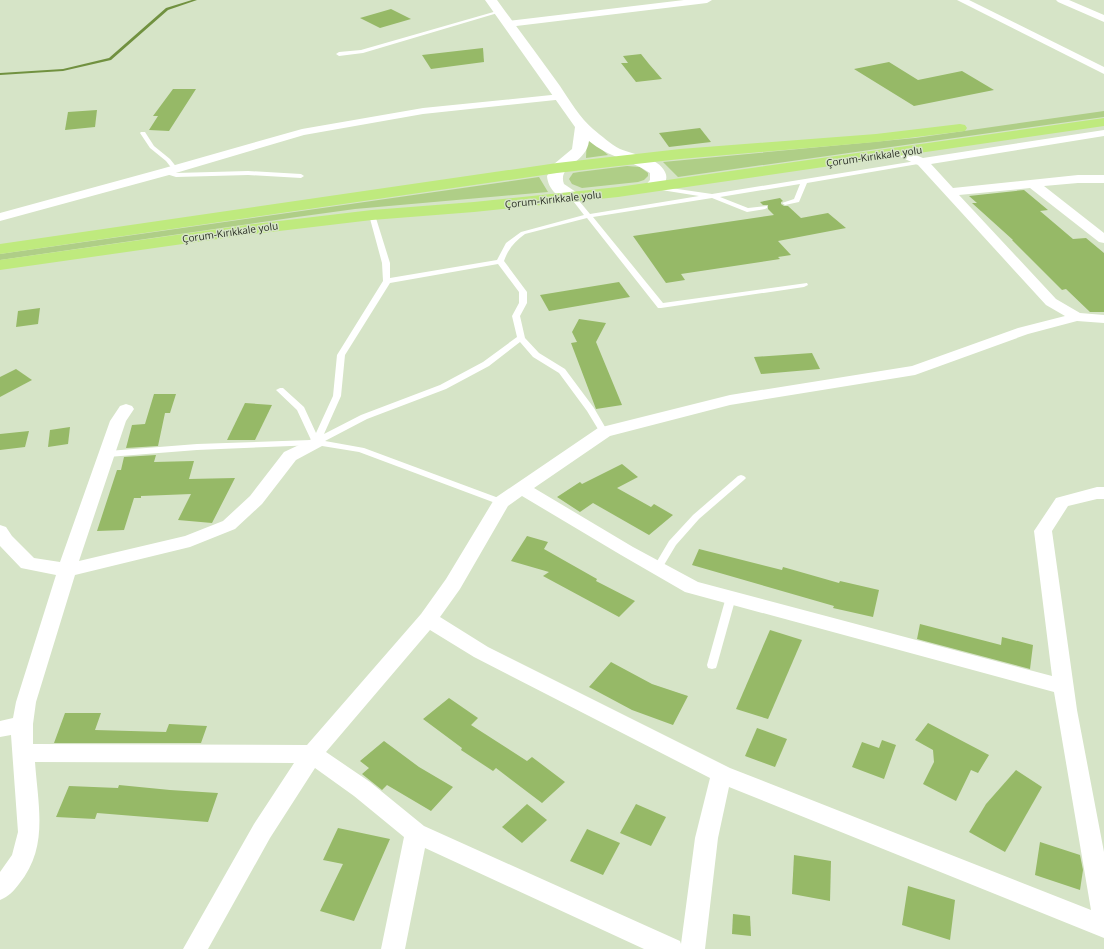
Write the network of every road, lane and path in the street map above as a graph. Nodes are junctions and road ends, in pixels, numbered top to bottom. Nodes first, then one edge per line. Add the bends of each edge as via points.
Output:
1 (491, 0) edge
2 (707, 0) edge
3 (962, 0) edge
4 (1061, 0) edge
5 (499, 12) junction
6 (1104, 19) edge
7 (508, 24) junction
8 (339, 54) dead end
9 (1104, 60) edge
10 (1089, 63) junction
11 (1104, 71) edge
12 (560, 97) junction
13 (1081, 110) dead end
14 (1104, 122) edge
15 (582, 127) junction
16 (1052, 130) junction
17 (143, 133) dead end
18 (1104, 133) edge
19 (1066, 140) junction
20 (898, 152) junction
21 (636, 159) junction
22 (922, 162) junction
23 (557, 168) junction
24 (170, 171) junction
25 (301, 176) dead end
26 (1104, 179) edge
27 (804, 181) junction
28 (1033, 184) junction
29 (652, 187) junction
30 (949, 192) junction
31 (713, 196) junction
32 (573, 197) junction
33 (786, 203) dead end
34 (765, 207) dead end
35 (372, 215) junction
36 (587, 216) junction
37 (0, 217) edge
38 (1104, 238) edge
39 (0, 248) edge
40 (500, 261) junction
41 (0, 265) edge
42 (387, 281) junction
43 (804, 285) dead end
44 (1077, 317) junction
45 (1102, 323) edge
46 (521, 338) junction
47 (280, 390) dead end
48 (126, 409) dead end
49 (604, 432) junction
50 (316, 442) junction
51 (108, 454) junction
52 (741, 478) dead end
53 (521, 488) junction
54 (1104, 493) edge
55 (501, 502) junction
56 (0, 531) edge
57 (658, 568) junction
58 (67, 570) junction
59 (731, 597) junction
60 (428, 619) junction
61 (712, 665) dead end
62 (1064, 687) junction
63 (22, 724) junction
64 (0, 729) edge
65 (23, 753) junction
66 (312, 754) junction
67 (722, 774) junction
68 (416, 833) junction
69 (0, 889) edge
70 (1104, 917) edge
71 (1104, 927) edge
72 (195, 949) edge
73 (393, 949) edge
74 (671, 949) edge
75 (693, 949) edge

1 - 5 street
2 - 7 street
3 - 10 street
4 - 6 street
5 - 7 street
5 - 8 lane via 361,52
7 - 12 street
9 - 10 street
10 - 11 street
12 - 15 street
12 - 24 street via 423,111 315,129
13 - 21 highway, Çorum-Kırıkkale yolu via 904,135
14 - 16 highway, Çorum-Kırıkkale yolu
15 - 21 street via 604,146
15 - 23 street via 580,150
16 - 19 street
16 - 20 highway, Çorum-Kırıkkale yolu
17 - 24 lane via 152,146 168,160
18 - 19 street
19 - 22 street
20 - 22 street
20 - 29 highway, Çorum-Kırıkkale yolu
21 - 23 highway, Çorum-Kırıkkale yolu
21 - 29 street via 651,166 660,176
22 - 27 lane
22 - 30 street
23 - 32 street via 554,174 556,184
23 - 39 highway, Çorum-Kırıkkale yolu
24 - 25 lane via 176,175 241,173
24 - 37 street
26 - 28 street
27 - 31 lane
27 - 33 lane via 797,201
28 - 30 street
28 - 38 street
29 - 31 lane
29 - 32 highway, Çorum-Kırıkkale yolu
30 - 44 street via 1051,302
31 - 34 lane via 747,210
31 - 36 lane
32 - 35 highway, Çorum-Kırıkkale yolu
32 - 36 lane
35 - 41 highway, Çorum-Kırıkkale yolu
35 - 42 lane via 386,263
36 - 40 lane via 523,233 503,252
36 - 43 lane via 661,306
40 - 42 lane via 472,268 414,274
40 - 46 lane via 523,292 523,302 516,316
42 - 50 lane via 341,355 337,396
44 - 45 street
44 - 49 street via 1023,331 915,370 730,400
46 - 49 lane via 536,355 562,371 592,410
46 - 50 lane via 486,364 442,388 364,417
47 - 50 lane via 301,409
48 - 51 street via 118,422
49 - 53 street
50 - 51 lane via 197,446
50 - 55 lane via 361,450
50 - 58 street via 290,456 256,500 229,525 190,541
51 - 58 street
52 - 57 lane via 696,517 672,543
53 - 55 street
53 - 57 street
54 - 62 street via 1062,502 1043,531
55 - 60 street via 453,584
56 - 58 street via 5,540 28,563
57 - 59 street via 692,587
58 - 63 street via 26,702
59 - 61 lane
59 - 62 street
60 - 66 street
60 - 67 street via 481,652
62 - 70 street
63 - 64 street
63 - 65 street
65 - 66 street
65 - 69 street via 29,832 23,857
66 - 68 street via 362,789
66 - 72 street via 262,831
67 - 71 street
67 - 75 street via 708,825
68 - 73 street
68 - 74 street

